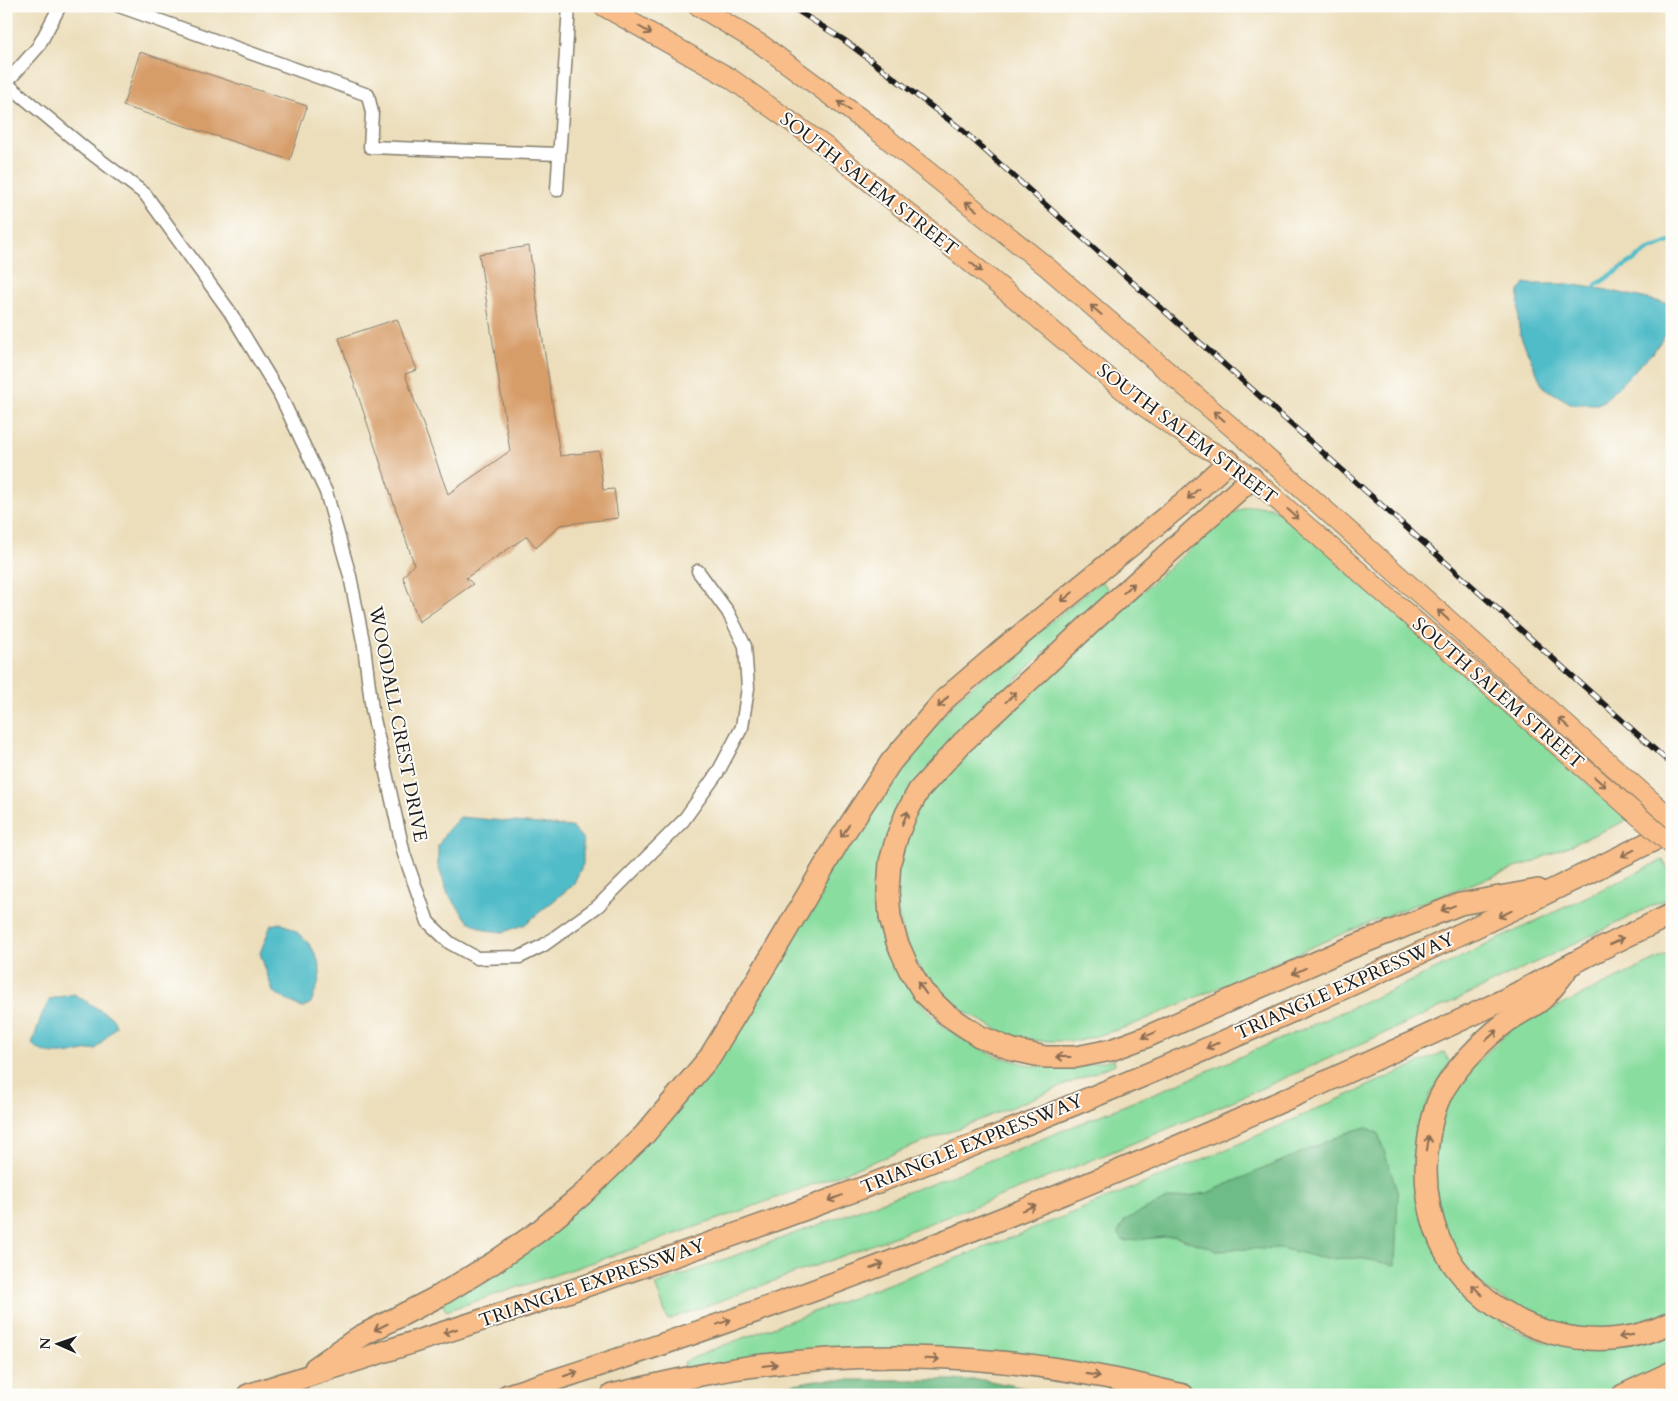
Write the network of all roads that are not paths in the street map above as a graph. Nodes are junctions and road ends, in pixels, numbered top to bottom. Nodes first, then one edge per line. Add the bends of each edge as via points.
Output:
1 (60, 6) edge
2 (119, 6) edge
3 (569, 6) edge
4 (603, 6) edge
5 (698, 6) edge
6 (6, 83) edge
7 (559, 154) junction
8 (557, 190) dead end
9 (1249, 442) junction
10 (1269, 460) junction
11 (1229, 461) junction
12 (1252, 478) junction
13 (698, 571) dead end
14 (1672, 819) edge
15 (1672, 831) edge
16 (1672, 845) edge
17 (1565, 885) junction
18 (1672, 914) edge
19 (1574, 963) junction
20 (1672, 1322) edge
21 (1672, 1372) edge
22 (301, 1378) junction
23 (248, 1395) edge
24 (508, 1395) edge
25 (612, 1395) edge
26 (1183, 1395) edge
27 (1623, 1395) edge

1 - 6 street via 38,47
2 - 7 street via 368,95 372,113 370,147
3 - 7 street
4 -> 11 main road, SOUTH SALEM STREET via 730,78 817,141 1013,297 1136,401
9 -> 5 main road, SOUTH SALEM STREET via 1047,267 874,129 762,45
6 - 13 street, WOODALL CREST DRIVE via 145,194 230,312 279,393 326,492 350,576 372,710 404,854 428,922 450,943 477,958 520,957 544,945 606,899 683,822 718,772 742,727 748,688 745,646 728,612
7 - 8 street
9 - 10 main road, SOUTH SALEM STREET
9 - 11 main road
10 - 12 main road
14 -> 10 main road, SOUTH SALEM STREET
11 - 12 main road, SOUTH SALEM STREET
11 -> 22 highway via 1188,499 945,699 886,770 839,841 709,1058 645,1134 583,1194 494,1263 439,1296 359,1337
12 -> 16 main road, SOUTH SALEM STREET, bridge
17 -> 12 highway via 1460,904 1342,951 1146,1037 1111,1050 1076,1057 1045,1057 1013,1050 980,1036 946,1014 923,992 896,942 888,891 890,862 897,837 919,790 968,737
15 -> 17 highway, TRIANGLE EXPRESSWAY
17 -> 22 highway, TRIANGLE EXPRESSWAY via 1363,980 987,1140 624,1274
19 -> 18 highway
20 -> 19 highway via 1623,1338 1585,1340 1544,1332 1512,1317 1482,1296 1455,1267 1438,1235 1428,1202 1425,1165 1430,1127 1440,1096 1482,1044 1541,1000
24 -> 19 highway via 818,1288 1078,1188 1332,1079 1494,1005
21 - 27 highway
22 - 23 highway, TRIANGLE EXPRESSWAY
25 -> 26 highway via 735,1369 810,1360 889,1357 1033,1366 1098,1376

